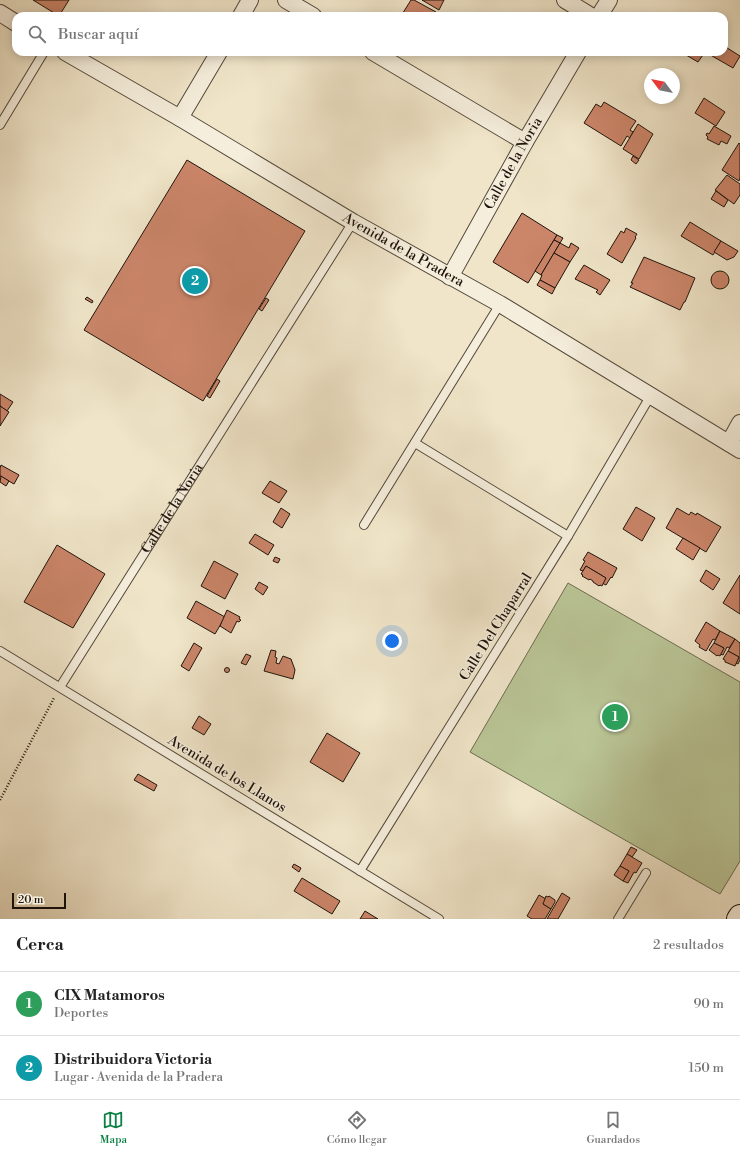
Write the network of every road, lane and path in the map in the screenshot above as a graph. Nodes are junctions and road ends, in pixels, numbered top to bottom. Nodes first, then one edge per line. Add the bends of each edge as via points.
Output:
1 (250, 0) edge
2 (286, 0) edge
3 (565, 0) edge
4 (609, 0) edge
5 (243, 12) edge
6 (306, 12) edge
7 (584, 12) edge
8 (602, 12) edge
9 (0, 13) edge
10 (12, 20) edge
11 (42, 56) edge
12 (72, 56) edge
13 (217, 56) edge
14 (381, 56) edge
15 (576, 56) edge
16 (180, 118) junction
17 (0, 125) edge
18 (525, 142) junction
19 (353, 222) junction
20 (450, 276) junction
21 (500, 304) junction
22 (651, 395) junction
23 (740, 423) edge
24 (415, 443) junction
25 (734, 446) edge
26 (364, 525) dead end
27 (568, 536) junction
28 (0, 651) edge
29 (60, 687) junction
30 (0, 800) edge
31 (360, 871) junction
32 (646, 873) dead end
33 (740, 916) edge
34 (439, 919) edge
35 (618, 919) edge
36 (738, 919) edge

1 - 5 street
2 - 6 street
3 - 7 street
4 - 8 street
9 - 10 street
11 - 17 lane
12 - 16 street, Avenida de la Pradera
13 - 16 street
14 - 18 street
15 - 18 street, Calle de la Noria
16 - 19 street, Avenida de la Pradera
18 - 20 street, Calle de la Noria
19 - 20 street, Avenida de la Pradera
19 - 29 lane, Calle de la Noria
20 - 21 street, Avenida de la Pradera
21 - 22 street, Avenida de la Pradera
21 - 24 lane
22 - 25 street, Avenida de la Pradera
22 - 27 lane, Calle Del Chaparral
23 - 25 street
24 - 26 lane
24 - 27 lane
27 - 31 lane, Calle Del Chaparral
28 - 29 lane, Avenida de los Llanos
29 - 30 path
29 - 31 lane, Avenida de los Llanos
31 - 34 lane, Avenida de los Llanos
32 - 35 lane
33 - 36 street

